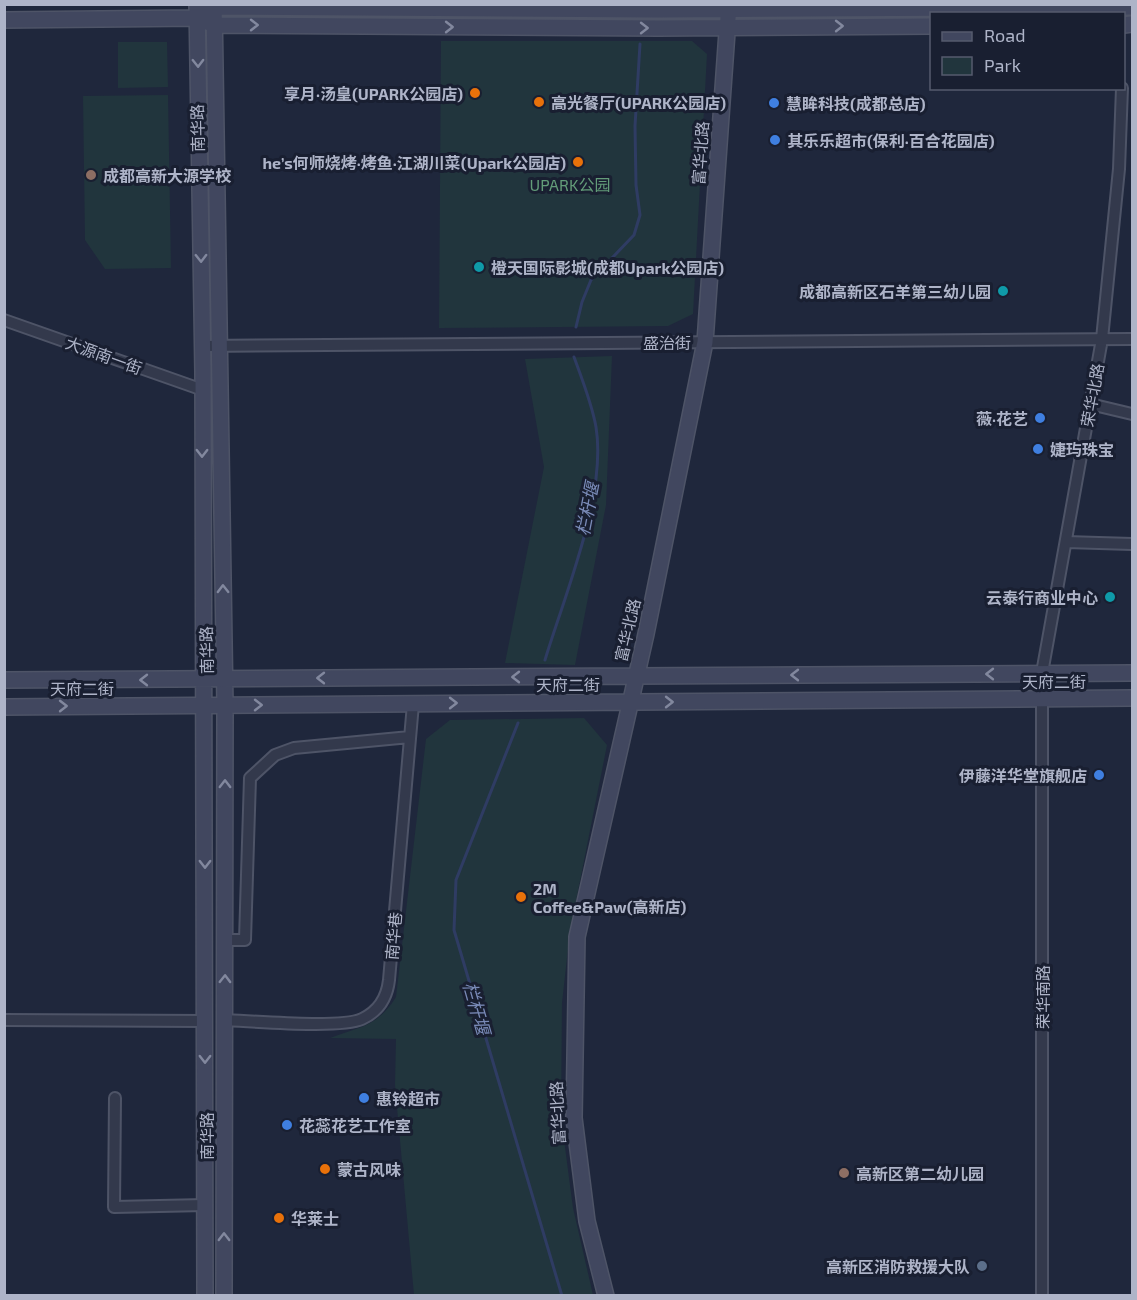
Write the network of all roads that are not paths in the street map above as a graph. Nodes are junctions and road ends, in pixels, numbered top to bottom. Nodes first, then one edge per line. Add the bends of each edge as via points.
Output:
1 (214, 6) edge
2 (729, 7) edge
3 (1123, 8) edge
4 (197, 11) edge
5 (4, 20) edge
6 (214, 25) junction
7 (930, 26) edge
8 (727, 27) junction
9 (1122, 90) edge
10 (4, 320) edge
11 (1102, 339) junction
12 (1132, 339) edge
13 (705, 342) junction
14 (210, 346) junction
15 (203, 390) junction
16 (1090, 404) junction
17 (1132, 414) edge
18 (1066, 542) junction
19 (1132, 544) edge
20 (1042, 673) junction
21 (1132, 673) edge
22 (634, 676) junction
23 (202, 679) junction
24 (225, 679) junction
25 (4, 680) edge
26 (1132, 698) edge
27 (1042, 699) junction
28 (628, 702) junction
29 (413, 704) junction
30 (202, 705) junction
31 (225, 705) junction
32 (4, 707) edge
33 (410, 737) junction
34 (225, 940) junction
35 (4, 1020) edge
36 (224, 1020) junction
37 (205, 1021) junction
38 (115, 1098) dead end
39 (205, 1205) junction
40 (205, 1296) edge
41 (224, 1296) edge
42 (606, 1296) edge
43 (1042, 1296) edge

1 - 2 main road
1 - 4 main road
1 - 6 main road, 南华路
2 - 3 main road
2 - 8 main road, 富华北路
4 - 5 main road
4 - 6 main road
4 -> 14 main road, 南华路
6 -> 8 main road
6 - 14 main road, 南华路
8 -> 7 main road
8 - 13 main road, 富华北路
9 - 11 street, 荣华北路 via 1119,169
10 - 15 street, 大源南一街
11 - 12 street, 盛治街
11 - 13 street, 盛治街
11 - 16 street, 荣华北路
13 - 14 street, 盛治街
13 - 22 main road, 富华北路 via 646,634
14 - 15 main road, 南华路
24 -> 14 main road, 南华路
15 -> 23 main road, 南华路
16 - 17 street
16 - 18 street, 荣华北路
18 - 19 street
18 - 20 street, 荣华北路
20 - 21 main road, 天府二街
20 -> 22 main road, 天府二街
20 - 27 street, 荣华北路
22 -> 24 main road, 天府二街
22 - 28 main road, 富华北路
23 - 24 main road, 天府二街
23 -> 25 main road, 天府二街
23 - 30 main road, 南华路
24 - 31 main road, 南华路
26 - 27 main road, 天府二街
28 -> 27 main road, 天府二街
27 - 43 street, 荣华南路
29 -> 28 main road, 天府二街
28 - 42 main road, 富华北路 via 577,937 576,961 572,1080 577,1160
31 -> 29 main road, 天府二街
29 - 33 street, 南华巷
30 - 31 main road, 天府二街
32 -> 30 main road, 天府二街
30 -> 37 main road, 南华路
34 -> 31 main road, 南华路
33 - 34 street via 294,748 275,755 250,778 244,940
33 - 36 street, 南华巷 via 385,1000 370,1015 349,1023
36 -> 34 main road, 南华路
35 - 37 street
41 -> 36 main road, 南华路
37 -> 39 main road, 南华路
38 - 39 street via 114,1208
39 - 40 main road, 南华路

